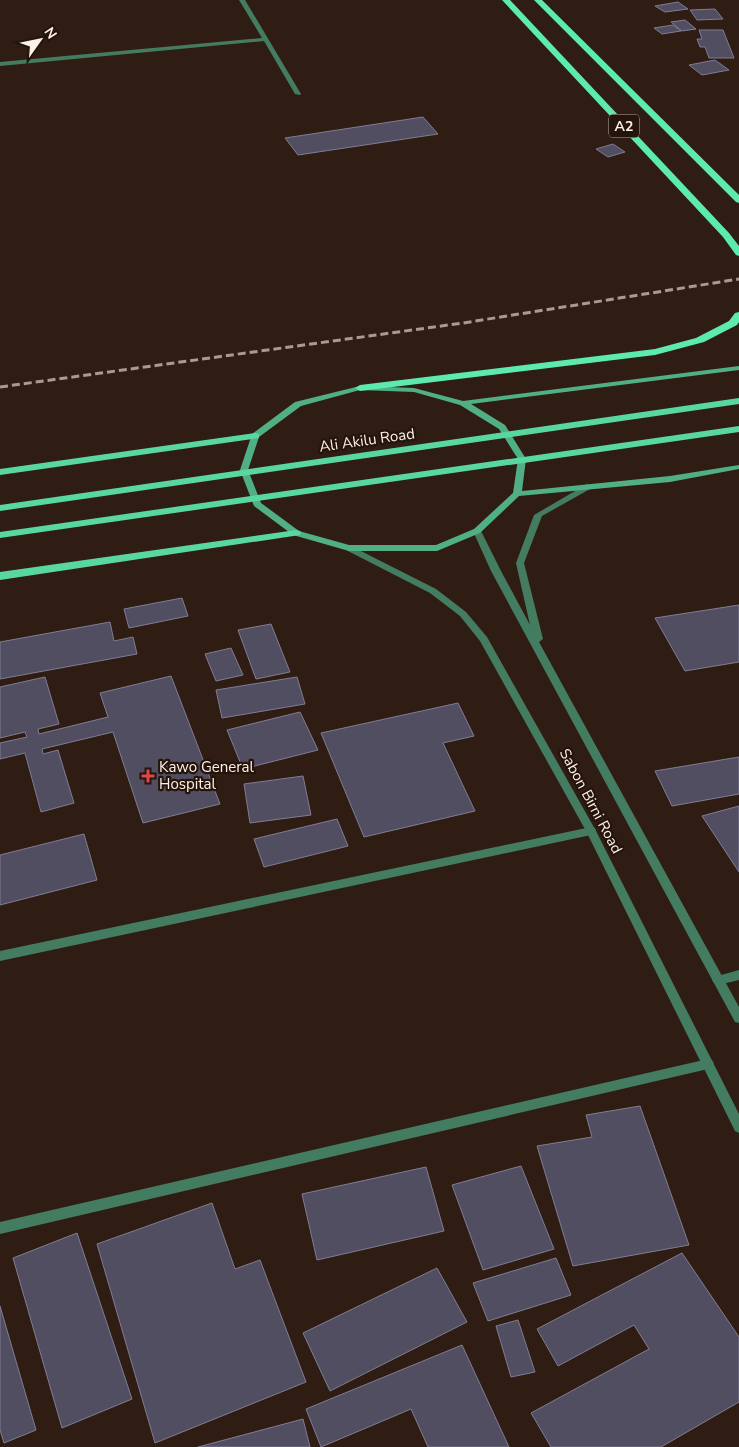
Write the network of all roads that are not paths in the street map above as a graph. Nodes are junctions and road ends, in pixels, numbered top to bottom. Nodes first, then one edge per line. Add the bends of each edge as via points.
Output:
1 (242, 0) edge
2 (506, 0) edge
3 (538, 0) edge
4 (265, 39) junction
5 (2, 62) edge
6 (298, 94) dead end
7 (739, 200) edge
8 (739, 254) edge
9 (739, 315) edge
10 (739, 368) edge
11 (360, 388) junction
12 (739, 401) edge
13 (463, 403) junction
14 (739, 429) edge
15 (255, 436) junction
16 (739, 467) edge
17 (0, 472) edge
18 (587, 487) junction
19 (517, 494) junction
20 (0, 508) edge
21 (477, 531) junction
22 (296, 533) junction
23 (0, 535) edge
24 (349, 548) junction
25 (0, 576) edge
26 (542, 652) junction
27 (591, 831) junction
28 (0, 956) edge
29 (739, 975) edge
30 (718, 980) junction
31 (739, 1018) edge
32 (708, 1064) junction
33 (739, 1127) edge
34 (0, 1228) edge

1 - 4 street
2 - 8 highway, A2 via 726,235
3 - 7 highway, A2
4 - 5 street
4 - 6 street
9 - 11 highway via 732,323 700,340 655,352
10 - 13 main road
11 - 13 main road via 414,390
11 - 15 main road via 298,404
12 - 20 main road, Ali Akilu Road
13 - 19 main road via 502,427 522,459
14 - 23 main road
15 - 17 main road
15 - 22 main road via 244,470 258,504
16 - 18 main road
18 - 19 main road
18 - 26 street via 538,515 520,563
19 - 21 main road
21 - 24 main road via 437,548
21 - 26 street, Sabon Birni Road
22 - 24 main road
22 - 25 main road
24 - 27 street, Sabon Birni Road via 433,591 463,614 484,639
26 - 30 street, Sabon Birni Road
27 - 28 street
27 - 32 street, Sabon Birni Road
29 - 30 street
30 - 31 street, Sabon Birni Road
32 - 33 street, Sabon Birni Road
32 - 34 street

